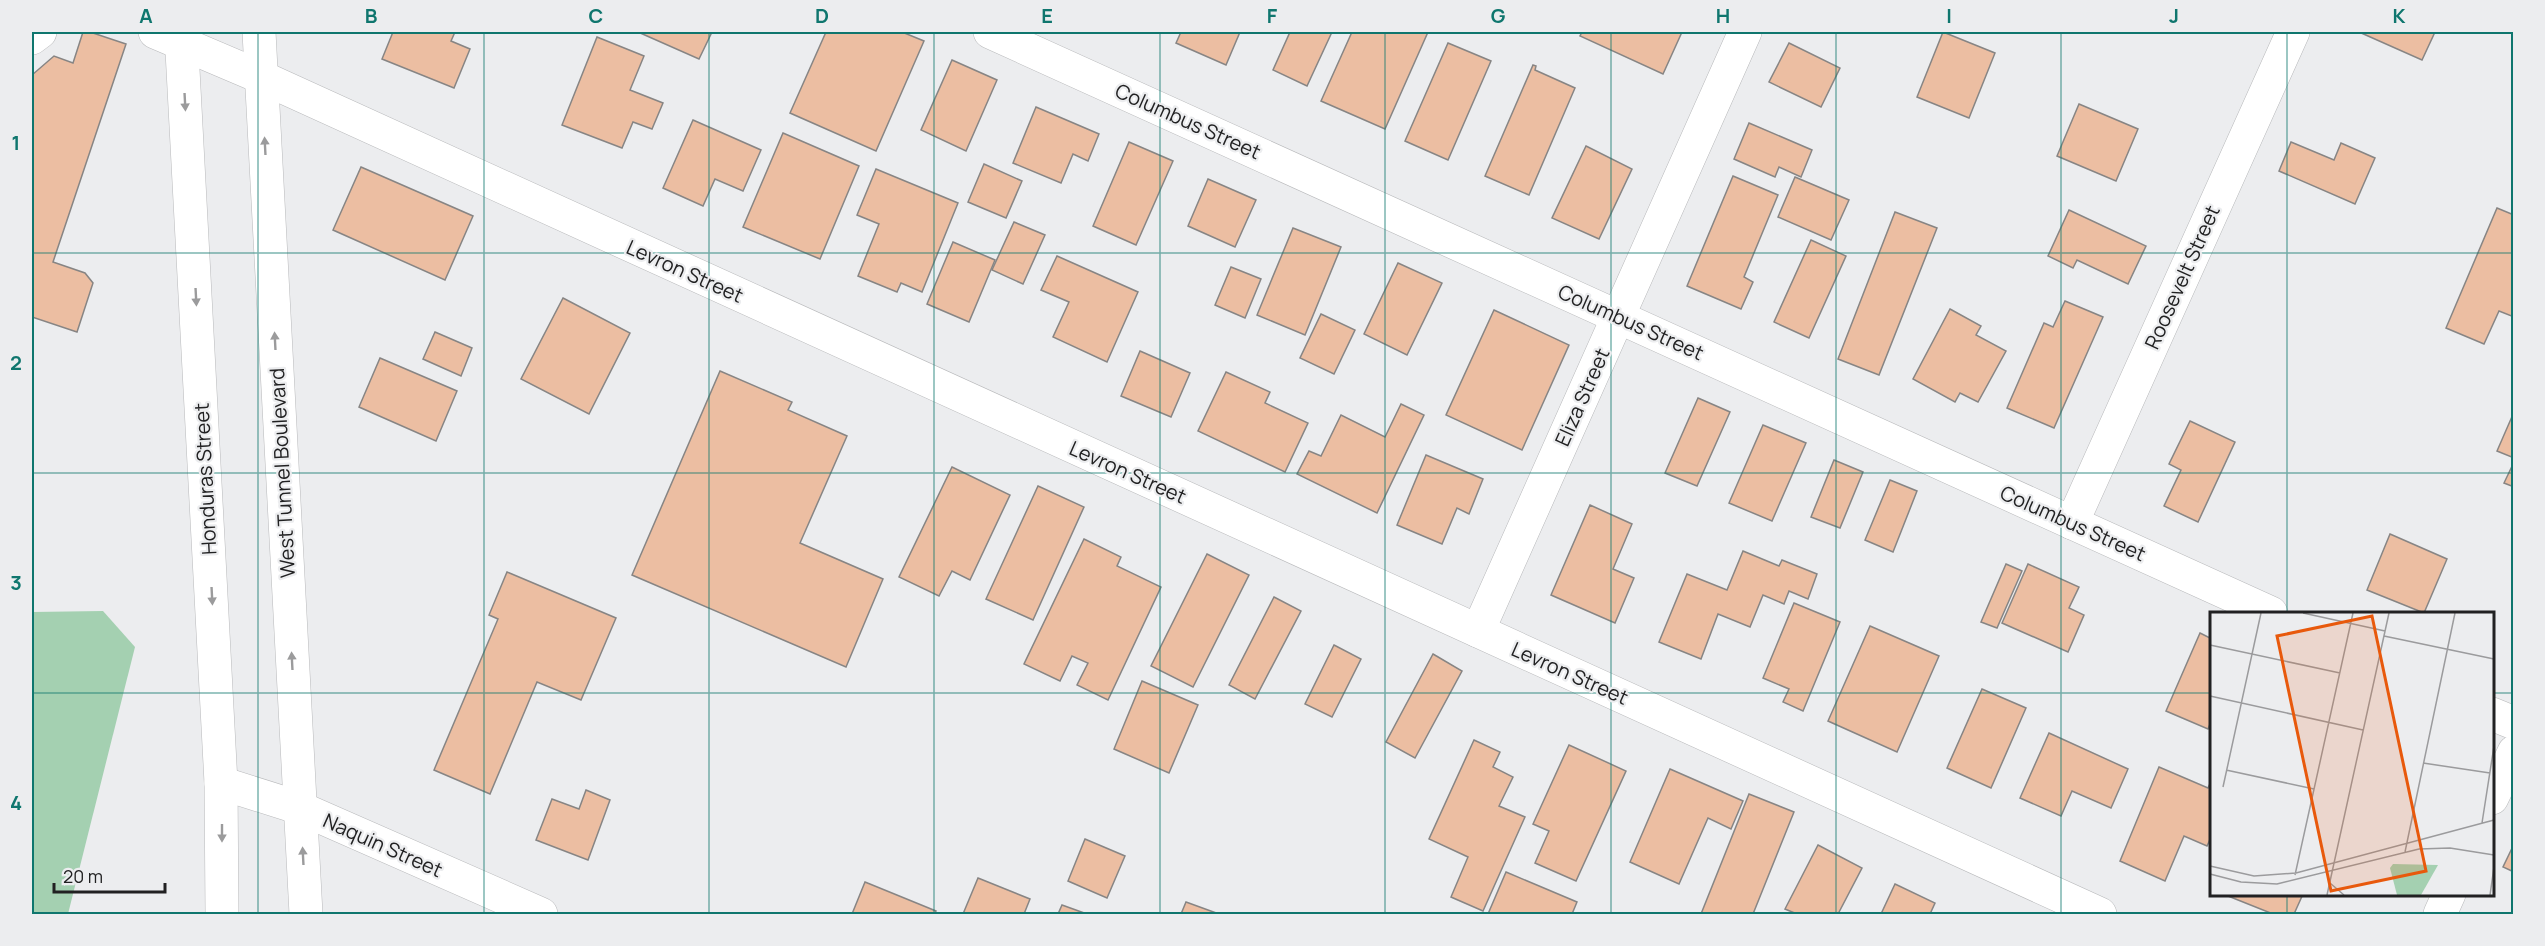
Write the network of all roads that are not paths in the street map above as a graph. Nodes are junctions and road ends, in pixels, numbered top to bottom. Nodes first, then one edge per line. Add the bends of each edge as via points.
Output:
1 (40, 32) edge
2 (259, 32) edge
3 (1745, 32) edge
4 (2293, 32) edge
5 (1006, 35) edge
6 (173, 36) edge
7 (32, 38) edge
8 (261, 77) junction
9 (1618, 316) junction
10 (2072, 523) junction
11 (2269, 612) edge
12 (1478, 632) junction
13 (2494, 714) edge
14 (2514, 723) edge
15 (2514, 752) edge
16 (221, 783) junction
17 (2494, 796) edge
18 (300, 808) junction
19 (2449, 895) edge
20 (222, 915) edge
21 (306, 915) edge
22 (541, 915) edge
23 (2100, 915) edge
24 (2440, 915) edge

1 - 7 street
2 - 8 street, West Tunnel Boulevard
3 - 9 street, Eliza Street
4 - 10 street, Roosevelt Street
5 - 9 street, Columbus Street
6 - 8 street, Levron Street
6 -> 16 street, Honduras Street
8 - 12 street, Levron Street
18 -> 8 street, West Tunnel Boulevard
9 - 10 street, Columbus Street
9 - 12 street, Eliza Street
10 - 11 street, Columbus Street
12 - 23 street, Levron Street
13 - 14 street
15 - 17 street
16 - 18 street, Naquin Street
16 -> 20 street, Honduras Street
21 -> 18 street, West Tunnel Boulevard
18 - 22 street, Naquin Street
19 - 24 street

